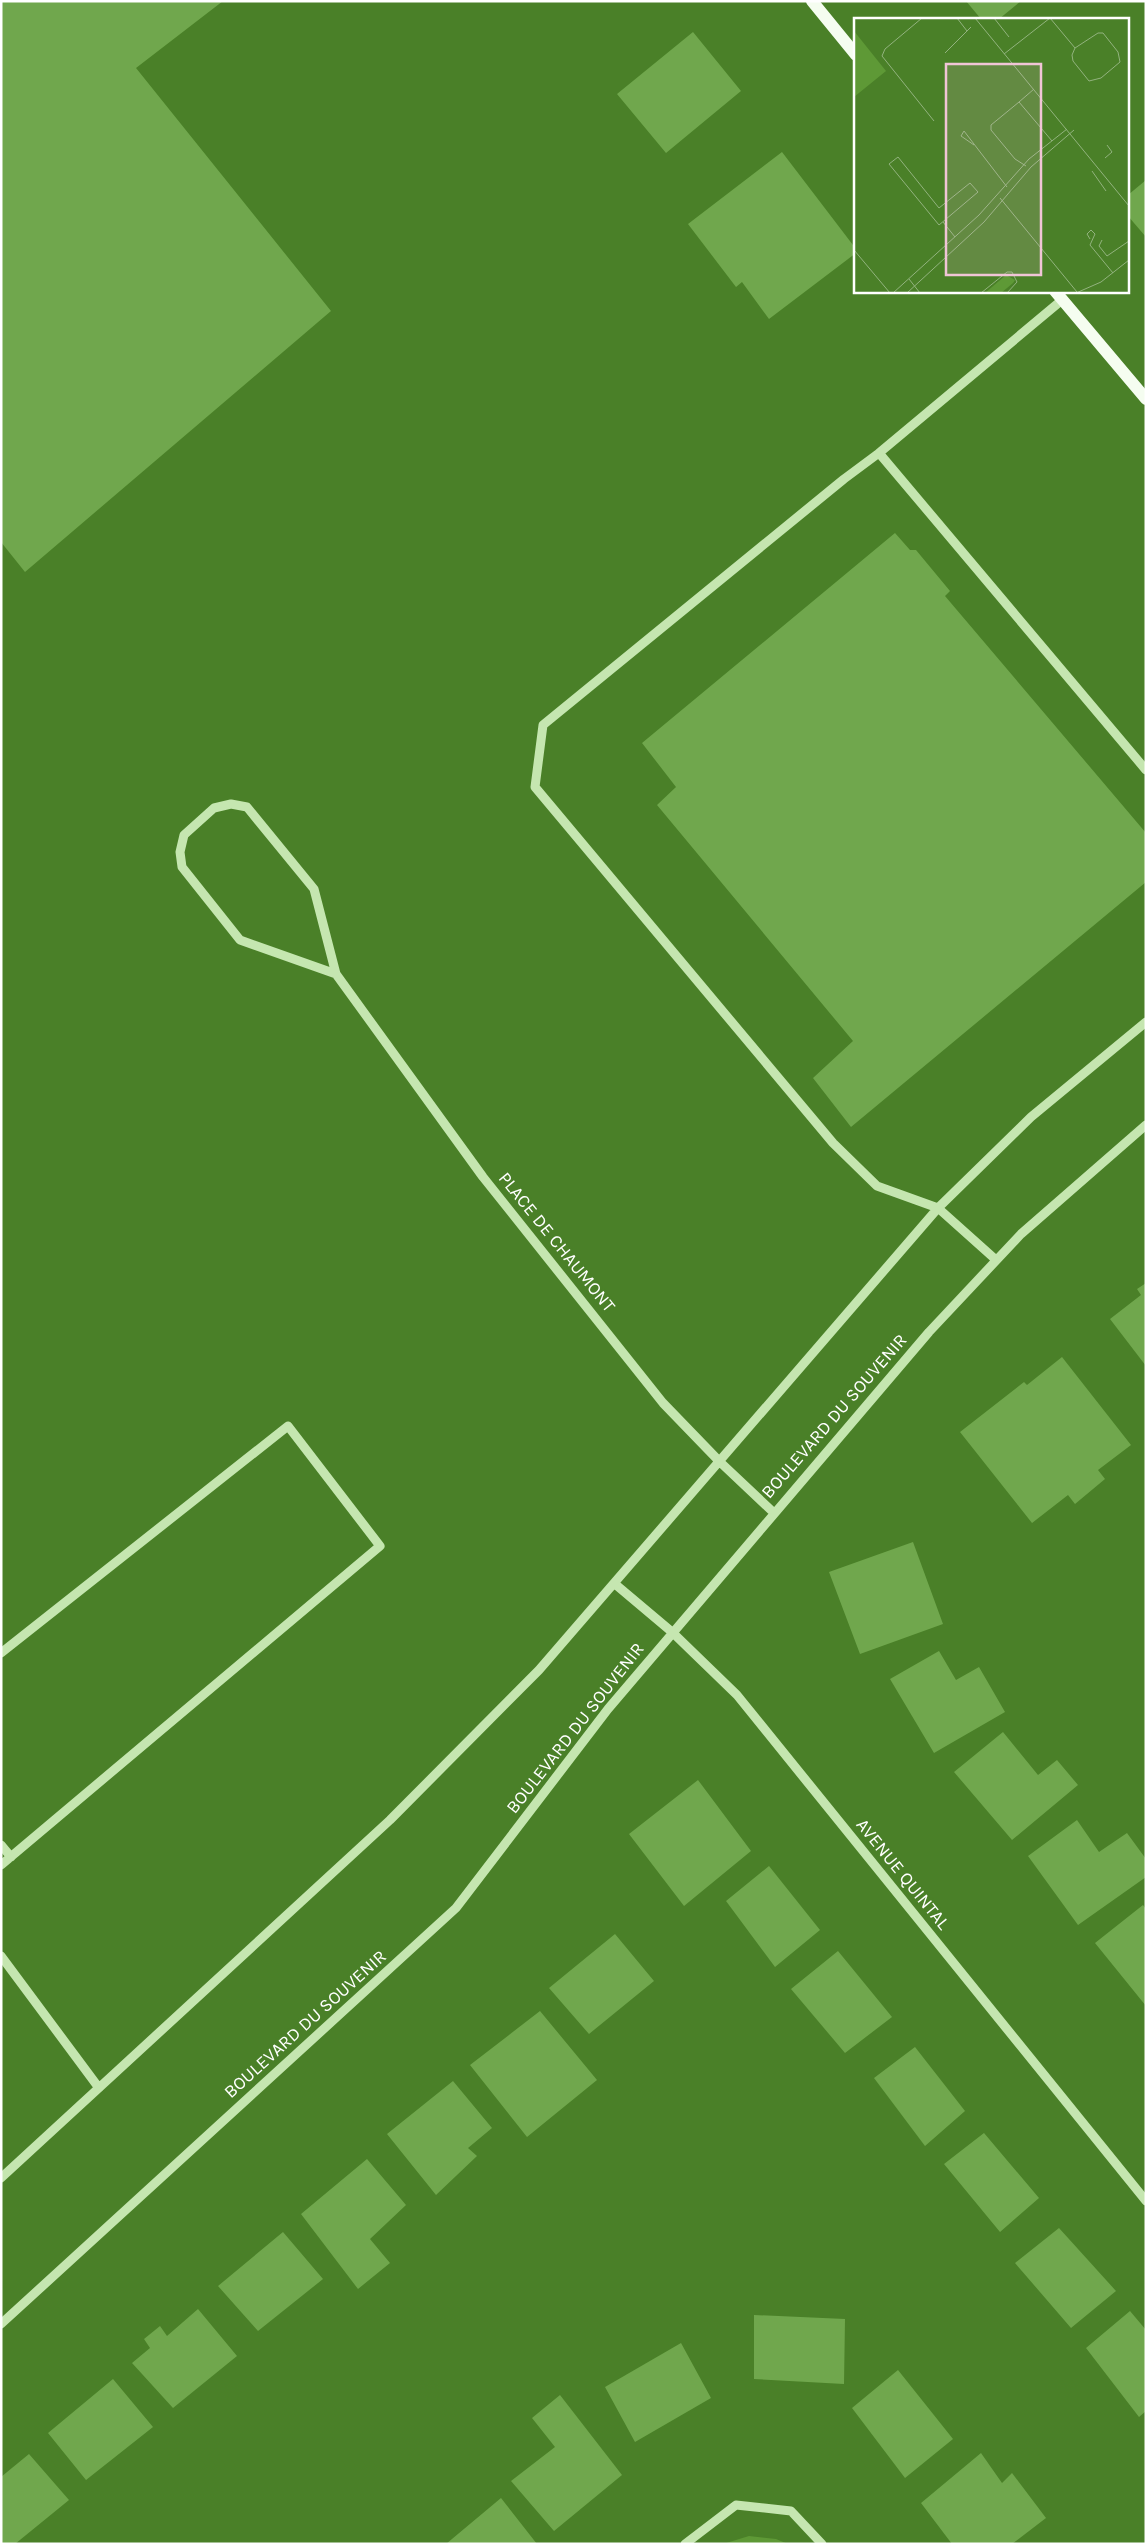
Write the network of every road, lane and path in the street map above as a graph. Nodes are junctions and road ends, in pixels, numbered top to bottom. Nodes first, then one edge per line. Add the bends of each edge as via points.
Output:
1 (812, 1) edge
2 (854, 53) edge
3 (1059, 296) edge
4 (1146, 399) edge
5 (879, 453) junction
6 (1146, 770) edge
7 (336, 974) junction
8 (1146, 1022) edge
9 (1146, 1125) edge
10 (938, 1208) junction
11 (995, 1259) junction
12 (720, 1462) junction
13 (773, 1512) junction
14 (615, 1584) junction
15 (672, 1632) junction
16 (1, 1654) edge
17 (1, 1844) edge
18 (11, 1856) junction
19 (1, 1865) edge
20 (1, 1956) edge
21 (99, 2088) junction
22 (1, 2178) edge
23 (1146, 2201) edge
24 (1, 2324) edge
25 (686, 2544) edge
26 (822, 2544) edge

1 - 2 main road
3 - 4 main road
3 - 5 street
5 - 6 street
5 - 10 street via 543,725 535,787 833,1142 877,1186
7 - 7 street, PLACE DE CHAUMONT via 314,889 247,807 231,804 214,808 184,835 180,852 182,867 240,940
7 - 12 street, PLACE DE CHAUMONT via 483,1176 663,1403
8 - 10 street via 1031,1117
9 - 11 street, BOULEVARD DU SOUVENIR
10 - 11 street
10 - 12 street
11 - 13 street, BOULEVARD DU SOUVENIR
12 - 13 street, PLACE DE CHAUMONT
12 - 14 street
13 - 15 street, BOULEVARD DU SOUVENIR
14 - 15 street, AVENUE QUINTAL
14 - 21 street via 539,1670 390,1820
15 - 23 street, AVENUE QUINTAL via 721,1678 753,1714
15 - 24 street, BOULEVARD DU SOUVENIR via 608,1709 456,1908
16 - 18 street via 288,1426 380,1546
17 - 18 street
18 - 19 street
20 - 21 street
21 - 22 street
25 - 26 street via 736,2505 791,2511

